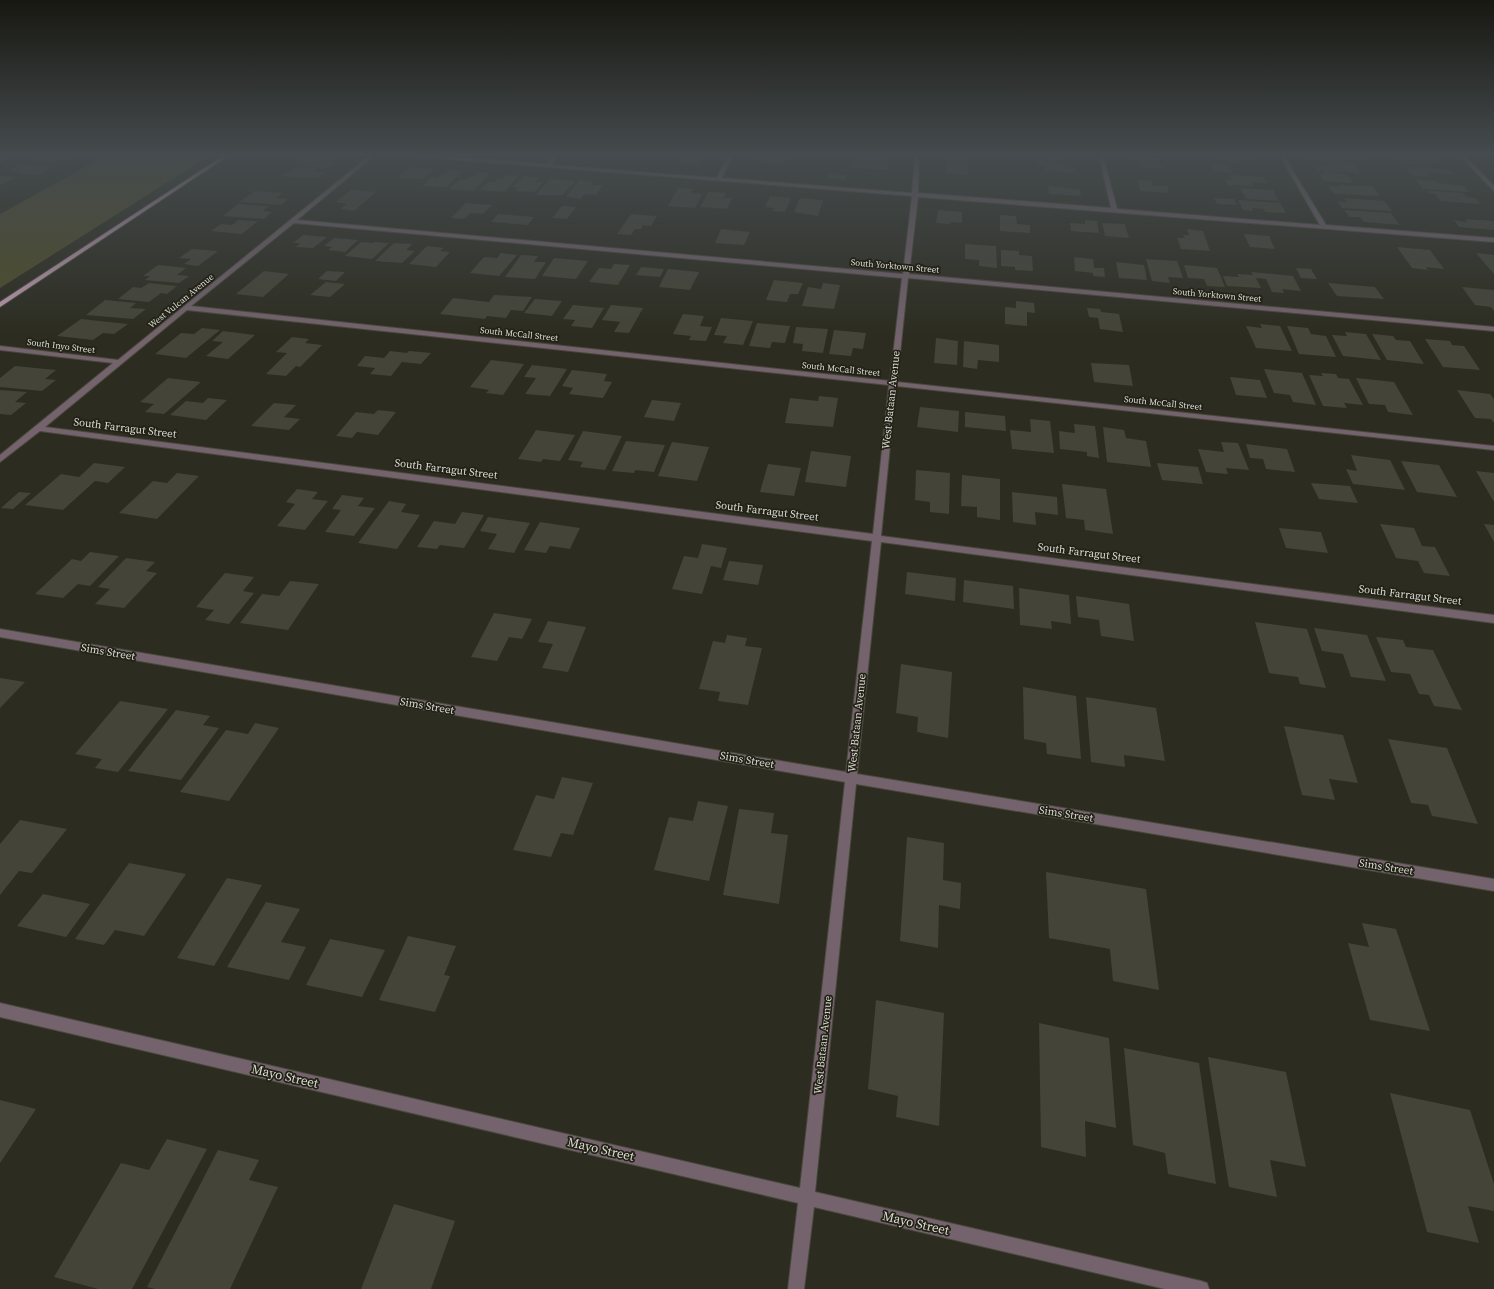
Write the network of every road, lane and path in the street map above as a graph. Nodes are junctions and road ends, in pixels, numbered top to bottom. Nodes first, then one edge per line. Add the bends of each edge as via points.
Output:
1 (135, 216) edge
2 (299, 216) edge
3 (913, 216) edge
4 (1194, 216) edge
5 (1319, 216) edge
6 (294, 220) junction
7 (1323, 226) junction
8 (1494, 240) edge
9 (906, 276) junction
10 (0, 305) edge
11 (187, 308) junction
12 (1494, 329) edge
13 (0, 348) edge
14 (119, 362) junction
15 (893, 384) junction
16 (38, 428) junction
17 (1494, 448) edge
18 (0, 459) edge
19 (876, 538) junction
20 (1494, 619) edge
21 (0, 633) edge
22 (852, 778) junction
23 (1494, 885) edge
24 (0, 1010) edge
25 (807, 1197) junction
26 (796, 1289) edge
27 (1201, 1289) edge

1 - 10 main road
2 - 6 street, West Vulcan Avenue
3 - 9 street, West Bataan Avenue
4 - 7 street
5 - 7 street
6 - 9 street, South Yorktown Street
6 - 11 street, West Vulcan Avenue
7 - 8 street
9 - 12 street, South Yorktown Street
9 - 15 street, West Bataan Avenue
11 - 14 street, West Vulcan Avenue
11 - 15 street, South McCall Street
13 - 14 street, South Inyo Street
14 - 16 street, West Vulcan Avenue
15 - 17 street, South McCall Street
15 - 19 street, West Bataan Avenue
16 - 18 street, West Vulcan Avenue
16 - 19 street, South Farragut Street
19 - 20 street, South Farragut Street
19 - 22 street, West Bataan Avenue
21 - 22 street, Sims Street
22 - 23 street, Sims Street
22 - 25 street, West Bataan Avenue
24 - 25 street, Mayo Street
25 - 26 street, West Bataan Avenue
25 - 27 street, Mayo Street

